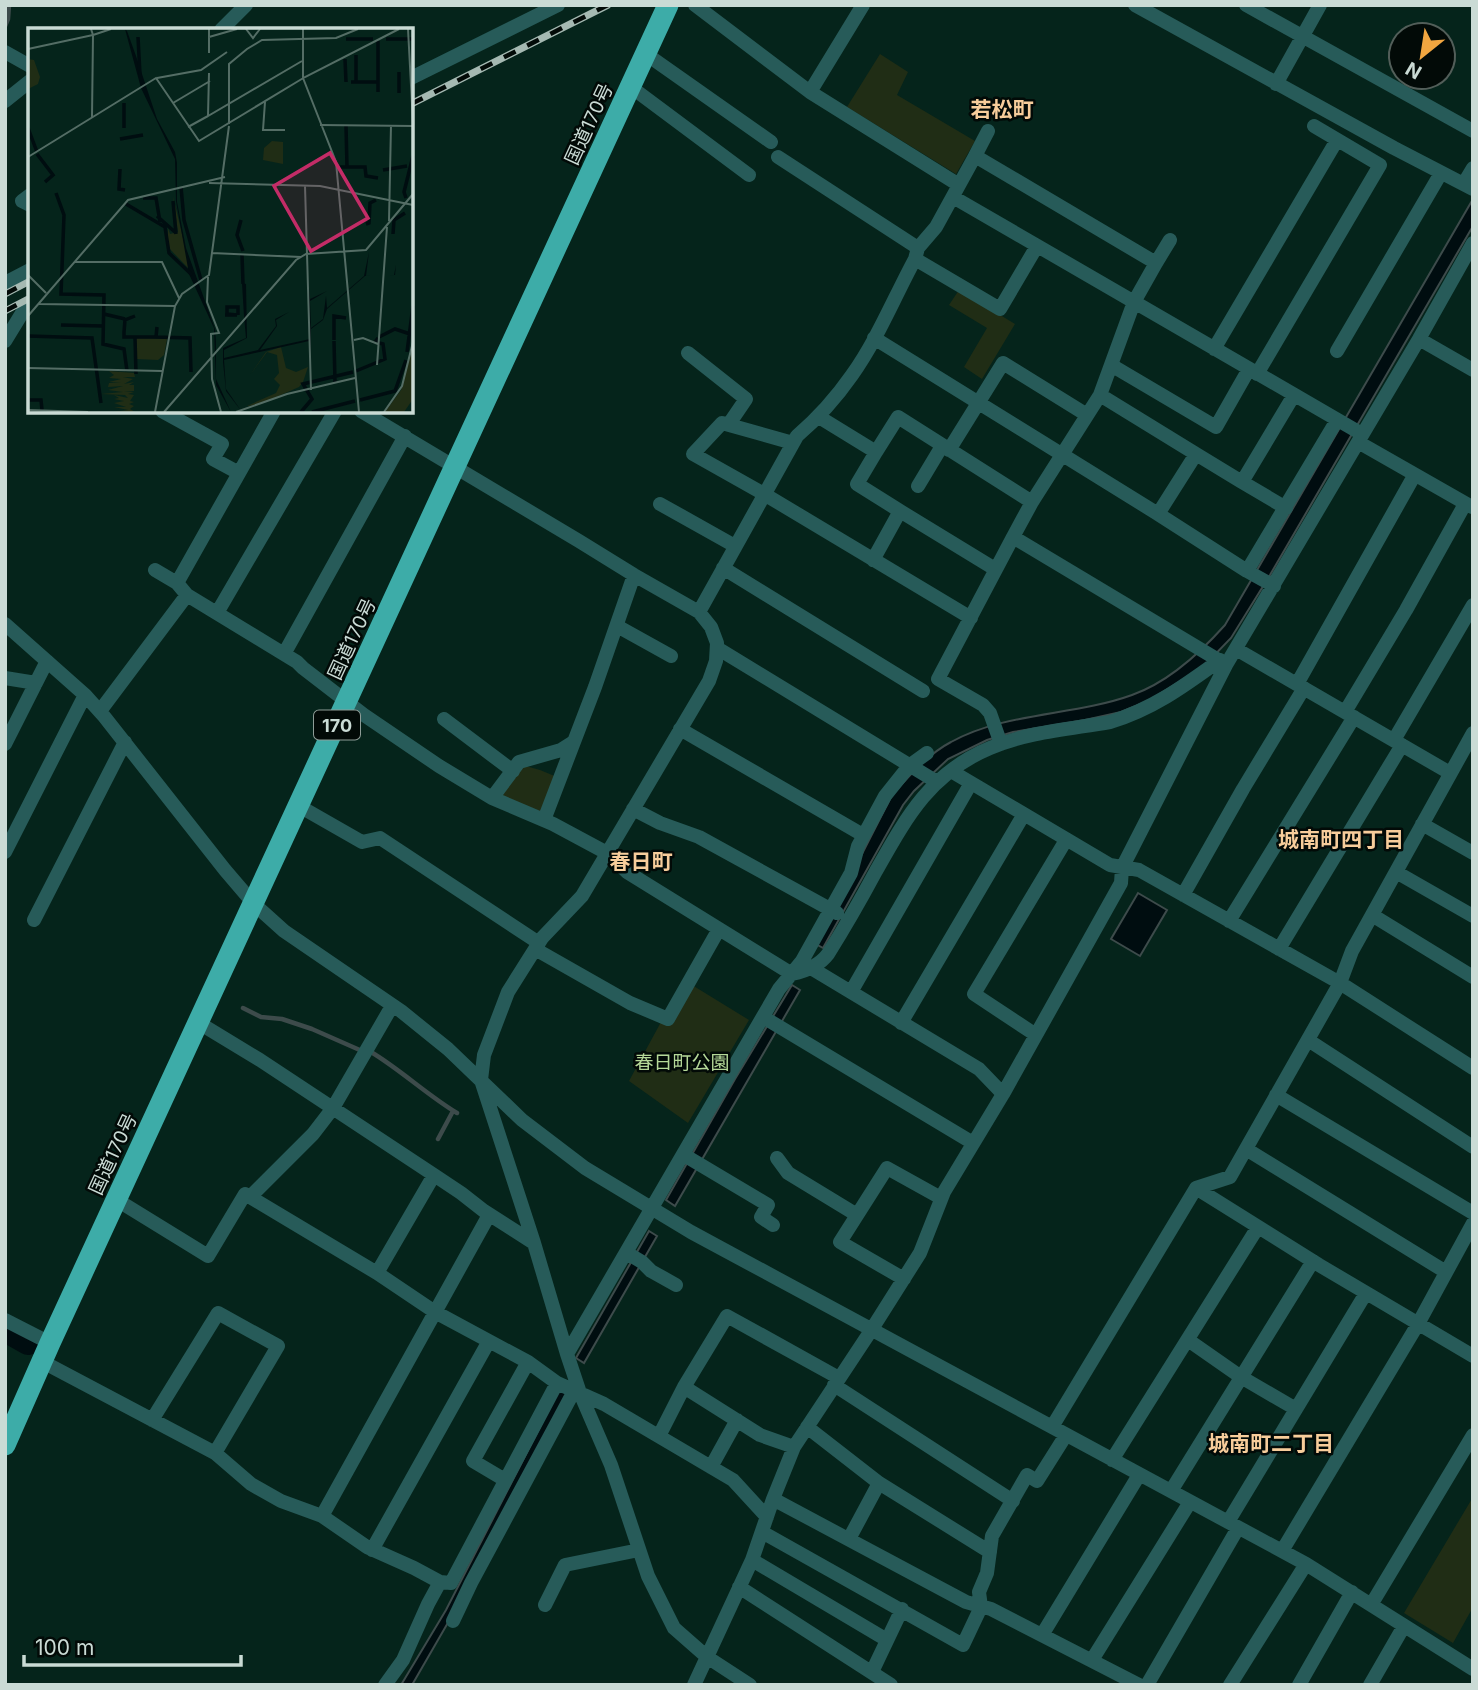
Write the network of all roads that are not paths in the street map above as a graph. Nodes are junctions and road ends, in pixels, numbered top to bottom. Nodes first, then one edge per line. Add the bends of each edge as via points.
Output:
1 (246, 5) edge
2 (558, 5) edge
3 (668, 5) edge
4 (695, 5) edge
5 (863, 5) edge
6 (1135, 5) edge
7 (1246, 5) edge
8 (1320, 5) edge
9 (223, 28) edge
10 (1303, 36) junction
11 (5, 52) edge
12 (646, 54) junction
13 (28, 65) edge
14 (413, 77) edge
15 (28, 83) edge
16 (1276, 84) junction
17 (631, 87) junction
18 (810, 92) junction
19 (5, 101) edge
20 (1314, 127) dead end
21 (988, 131) dead end
22 (1473, 131) edge
23 (1337, 141) junction
24 (771, 142) dead end
25 (975, 156) junction
26 (778, 157) dead end
27 (1473, 168) edge
28 (1441, 173) junction
29 (749, 174) dead end
30 (1469, 187) edge
31 (956, 191) junction
32 (1170, 240) dead end
33 (1037, 246) junction
34 (1471, 251) edge
35 (916, 254) junction
36 (1156, 264) junction
37 (28, 271) edge
38 (5, 283) edge
39 (1134, 302) junction
40 (28, 307) edge
41 (874, 338) junction
42 (1419, 339) junction
43 (5, 341) edge
44 (1214, 349) junction
45 (1337, 351) dead end
46 (688, 353) dead end
47 (1111, 365) junction
48 (1473, 370) edge
49 (1253, 371) junction
50 (1100, 395) junction
51 (1294, 395) junction
52 (978, 403) junction
53 (166, 413) edge
54 (273, 413) edge
55 (334, 413) edge
56 (365, 413) edge
57 (1087, 415) junction
58 (819, 416) junction
59 (1337, 420) junction
60 (729, 425) junction
61 (1358, 435) junction
62 (405, 436) junction
63 (793, 443) junction
64 (945, 448) junction
65 (876, 452) junction
66 (1062, 454) junction
67 (1196, 454) junction
68 (456, 467) junction
69 (239, 473) junction
70 (1414, 476) junction
71 (1242, 482) junction
72 (918, 486) dead end
73 (764, 494) junction
74 (1032, 502) junction
75 (660, 503) dead end
76 (1469, 506) edge
77 (1286, 508) junction
78 (900, 511) junction
79 (1158, 514) junction
80 (1013, 537) junction
81 (735, 546) junction
82 (873, 560) junction
83 (723, 568) junction
84 (995, 569) junction
85 (155, 570) dead end
86 (1248, 572) junction
87 (634, 575) junction
88 (177, 583) junction
89 (1271, 584) junction
90 (187, 595) junction
91 (1473, 605) edge
92 (699, 612) junction
93 (217, 614) junction
94 (971, 618) junction
95 (5, 624) edge
96 (617, 626) junction
97 (717, 648) junction
98 (1236, 649) junction
99 (284, 654) junction
100 (671, 656) dead end
101 (47, 661) junction
102 (1223, 663) junction
103 (5, 678) edge
104 (36, 683) junction
105 (1300, 686) junction
106 (923, 691) dead end
107 (85, 695) junction
108 (348, 702) junction
109 (100, 711) junction
110 (1349, 714) junction
111 (444, 719) dead end
112 (680, 729) junction
113 (1473, 733) edge
114 (1000, 741) junction
115 (125, 742) junction
116 (572, 743) junction
117 (1398, 743) junction
118 (5, 744) edge
119 (927, 753) dead end
120 (912, 767) junction
121 (513, 771) junction
122 (951, 771) junction
123 (1450, 773) junction
124 (933, 780) junction
125 (971, 783) junction
126 (492, 798) junction
127 (299, 806) junction
128 (633, 809) junction
129 (1024, 814) junction
130 (544, 820) junction
131 (1422, 824) junction
132 (863, 835) junction
133 (1066, 840) junction
134 (5, 852) edge
135 (607, 853) junction
136 (1473, 853) edge
137 (1122, 868) junction
138 (1396, 872) junction
139 (1183, 895) junction
140 (254, 904) junction
141 (839, 914) junction
142 (1372, 915) junction
143 (1473, 916) edge
144 (34, 920) dead end
145 (1228, 921) junction
146 (719, 929) junction
147 (537, 946) junction
148 (1279, 949) junction
149 (811, 968) junction
150 (792, 974) junction
151 (1473, 977) edge
152 (1340, 983) junction
153 (851, 992) junction
154 (392, 1006) junction
155 (770, 1021) junction
156 (199, 1023) junction
157 (901, 1023) junction
158 (1036, 1035) junction
159 (1308, 1040) junction
160 (1473, 1068) edge
161 (481, 1080) junction
162 (1003, 1094) junction
163 (1276, 1095) junction
164 (333, 1108) junction
165 (973, 1143) junction
166 (1473, 1147) edge
167 (1246, 1149) junction
168 (777, 1158) dead end
169 (691, 1159) junction
170 (434, 1175) junction
171 (1196, 1188) junction
172 (250, 1198) junction
173 (941, 1198) junction
174 (117, 1200) junction
175 (652, 1209) junction
176 (1473, 1213) edge
177 (489, 1215) junction
178 (857, 1215) junction
179 (1473, 1223) edge
180 (773, 1225) dead end
181 (1258, 1227) junction
182 (534, 1243) junction
183 (634, 1257) junction
184 (1313, 1261) junction
185 (1446, 1272) junction
186 (377, 1273) junction
187 (904, 1279) junction
188 (676, 1285) dead end
189 (1366, 1293) junction
190 (435, 1312) junction
191 (5, 1320) edge
192 (1418, 1324) junction
193 (872, 1329) junction
194 (1188, 1340) junction
195 (489, 1341) junction
196 (47, 1353) junction
197 (567, 1354) junction
198 (1473, 1356) edge
199 (528, 1362) junction
200 (1241, 1377) junction
201 (557, 1382) junction
202 (836, 1382) junction
203 (684, 1387) junction
204 (576, 1388) junction
205 (1296, 1409) junction
206 (152, 1420) junction
207 (737, 1420) junction
208 (807, 1427) junction
209 (1052, 1427) junction
210 (1066, 1435) junction
211 (1473, 1435) edge
212 (659, 1436) junction
213 (527, 1438) junction
214 (5, 1445) edge
215 (544, 1447) junction
216 (794, 1447) junction
217 (215, 1453) junction
218 (516, 1459) junction
219 (1112, 1460) junction
220 (533, 1467) junction
221 (711, 1467) junction
222 (1139, 1475) junction
223 (504, 1483) junction
224 (879, 1483) junction
225 (1171, 1491) junction
226 (519, 1493) junction
227 (773, 1499) junction
228 (1013, 1501) junction
229 (1190, 1502) junction
230 (321, 1516) junction
231 (767, 1517) junction
232 (1233, 1525) junction
233 (762, 1532) junction
234 (475, 1538) junction
235 (849, 1538) junction
236 (492, 1547) junction
237 (372, 1549) junction
238 (639, 1550) junction
239 (1282, 1551) junction
240 (990, 1552) junction
241 (752, 1560) junction
242 (1306, 1564) junction
243 (456, 1573) junction
244 (440, 1582) junction
245 (471, 1583) junction
246 (739, 1587) junction
247 (1352, 1592) junction
248 (545, 1605) dead end
249 (1371, 1605) junction
250 (981, 1607) junction
251 (902, 1609) junction
252 (453, 1621) dead end
253 (1404, 1626) junction
254 (1042, 1635) junction
255 (887, 1640) junction
256 (707, 1657) junction
257 (1092, 1660) junction
258 (1473, 1669) edge
259 (872, 1672) junction
260 (385, 1685) edge
261 (694, 1685) edge
262 (751, 1685) edge
263 (891, 1685) edge
264 (1139, 1685) edge
265 (1147, 1685) edge
266 (1230, 1685) edge
267 (1298, 1685) edge
268 (1370, 1685) edge

1 - 9 street
2 - 14 street
3 - 12 highway, 国道170号 / 170
4 - 18 street
5 - 18 street
6 - 16 street
7 - 10 street
8 - 10 street
10 - 16 street
10 - 22 street
11 - 13 street
12 - 17 highway, 国道170号 / 170
12 - 24 street
15 - 19 street
16 - 28 street
17 - 29 street
17 - 68 highway, 国道170号 / 170
18 - 31 street
20 - 23 street
21 - 25 street
23 - 44 street
23 - 49 street via 1380,165
25 - 31 street
25 - 36 street
26 - 35 street
27 - 30 street
28 - 30 street
28 - 45 street
31 - 33 street
31 - 35 street
32 - 36 street
33 - 35 street via 1000,309
33 - 39 street
34 - 42 street
35 - 41 street
36 - 39 street
37 - 38 street
39 - 44 street
39 - 47 street
40 - 43 street
41 - 52 street
41 - 58 street via 854,374
42 - 48 street
42 - 61 street
44 - 49 street
46 - 60 street via 746,399
47 - 49 street via 1216,427
47 - 50 street
49 - 51 street
50 - 57 street
50 - 67 street
51 - 59 street
51 - 71 street
52 - 57 street via 1003,363
52 - 64 street
52 - 66 street
53 - 69 street via 222,444 214,459
54 - 69 street
55 - 93 street
56 - 62 street
57 - 66 street
58 - 63 street
58 - 65 street
59 - 61 street
59 - 77 street
60 - 63 street
60 - 73 street via 722,423 693,454
61 - 70 street
61 - 89 street
62 - 68 street
62 - 99 street
63 - 73 street
64 - 65 street via 898,417
64 - 72 street
64 - 74 street
65 - 78 street via 857,484
66 - 74 street
66 - 79 street
67 - 71 street
67 - 79 street
68 - 87 street
68 - 108 highway, 国道170号 / 170
69 - 88 street
70 - 76 street
70 - 105 street
71 - 77 street
73 - 81 street
73 - 82 street
74 - 80 street
75 - 81 street
76 - 110 street
77 - 86 street
78 - 82 street
78 - 84 street
79 - 86 street
80 - 84 street
80 - 102 street
81 - 83 street
82 - 94 street
83 - 92 street
83 - 106 street
84 - 94 street
85 - 88 street
86 - 89 street
87 - 92 street
87 - 96 street
88 - 90 street
89 - 98 street
90 - 93 street
90 - 109 street
91 - 117 street
92 - 97 street via 711,627
93 - 99 street
94 - 114 street via 938,679 984,705
95 - 101 street
96 - 100 street
96 - 116 street
97 - 112 street via 709,681
97 - 120 street
98 - 102 street
98 - 105 street
99 - 108 street
101 - 104 street
101 - 107 street
102 - 114 street via 1124,718
102 - 137 street
103 - 104 street
104 - 118 street
105 - 110 street
105 - 139 street
107 - 109 street
107 - 134 street
108 - 126 street
108 - 127 highway, 国道170号 / 170
109 - 115 street
110 - 117 street
110 - 145 street
111 - 121 street
112 - 128 street
112 - 132 street
113 - 123 street
114 - 122 street
115 - 140 street
115 - 144 street
116 - 121 street via 519,762
116 - 130 street
117 - 123 street
117 - 148 street
119 - 120 street
120 - 124 street
120 - 132 street via 892,786
121 - 126 street
122 - 124 street
122 - 125 street
123 - 131 street
124 - 141 street
125 - 129 street
125 - 153 street
126 - 130 street
127 - 140 highway, 国道170号 / 170
127 - 147 street via 362,842 380,838
128 - 135 street
128 - 141 street via 699,837
129 - 133 street
129 - 157 street
130 - 135 street
131 - 136 street
131 - 138 street
132 - 141 street
133 - 137 street via 1110,866
133 - 158 street via 974,994
135 - 146 street via 627,872
135 - 147 street via 582,896
137 - 139 street via 1139,870
137 - 158 street via 1121,883
138 - 142 street
138 - 143 street
139 - 145 street
140 - 154 street via 284,931
140 - 156 highway, 国道170号 / 170
141 - 149 street via 828,954
141 - 150 street
142 - 151 street
142 - 152 street
145 - 148 street
146 - 147 street via 668,1018 630,1003
146 - 150 street
147 - 161 street via 508,992 484,1055
148 - 152 street
149 - 150 street
149 - 153 street
150 - 155 street via 779,989
152 - 159 street
152 - 160 street
153 - 157 street
154 - 161 street
154 - 164 street
155 - 165 street
155 - 169 street
156 - 164 street
156 - 174 highway, 国道170号 / 170
157 - 162 street via 979,1069
158 - 162 street
159 - 163 street
159 - 166 street
161 - 175 street via 568,1156
161 - 182 street
162 - 165 street
163 - 167 street
163 - 176 street
164 - 170 street
164 - 172 street via 313,1135
165 - 173 street
167 - 171 street via 1230,1177
167 - 185 street
168 - 178 street via 788,1173
169 - 175 street
169 - 180 street via 768,1205 761,1217
170 - 177 street
170 - 186 street
171 - 181 street
171 - 209 street
172 - 174 street via 245,1194 208,1256
172 - 186 street
173 - 178 street via 887,1168
173 - 187 street via 920,1253
174 - 196 highway, 国道170号 / 170
175 - 183 street
175 - 193 street
177 - 182 street
177 - 190 street
178 - 187 street via 840,1242
179 - 185 street
181 - 184 street
181 - 194 street
182 - 197 street
183 - 188 street
183 - 197 street
184 - 189 street
184 - 200 street
185 - 192 street
186 - 190 street
187 - 193 street
189 - 192 street
189 - 205 street
190 - 195 street
190 - 230 street
191 - 196 street
192 - 198 street
192 - 239 street
193 - 202 street
193 - 209 street
194 - 200 street
194 - 219 street
195 - 199 street
195 - 237 street
196 - 206 street
196 - 214 highway, 国道170号 / 170
197 - 204 street
199 - 201 street
199 - 223 street via 473,1461
200 - 205 street
200 - 225 street
201 - 204 street
201 - 213 street
202 - 203 street via 727,1316
202 - 208 street
202 - 228 street
203 - 207 street
203 - 212 street
204 - 212 street
204 - 215 street
204 - 238 street via 611,1465
205 - 232 street
206 - 217 street
206 - 217 street via 218,1313 278,1346
207 - 216 street via 760,1435
207 - 221 street
208 - 216 street
208 - 224 street
209 - 210 street
210 - 219 street
210 - 228 street via 1037,1480 1027,1475
211 - 249 street
212 - 221 street
213 - 215 street
213 - 218 street
215 - 220 street
216 - 227 street
217 - 230 street via 281,1501
218 - 220 street
218 - 223 street
219 - 222 street
220 - 226 street
221 - 231 street via 733,1480
222 - 225 street
222 - 254 street
223 - 226 street
223 - 234 street
224 - 235 street
224 - 240 street
225 - 229 street
226 - 236 street
227 - 231 street
227 - 235 street
228 - 240 street via 992,1536
229 - 232 street
229 - 257 street
230 - 237 street
231 - 233 street
232 - 239 street
232 - 265 street
233 - 241 street
233 - 251 street
234 - 236 street
234 - 243 street
235 - 250 street
236 - 245 street
237 - 244 street
238 - 248 street via 565,1565
238 - 256 street via 674,1628
239 - 242 street
240 - 250 street via 979,1592
241 - 246 street
241 - 255 street
242 - 247 street
242 - 266 street
243 - 244 street via 451,1583
243 - 245 street
244 - 260 street via 403,1660
245 - 252 street
246 - 256 street
246 - 259 street
247 - 249 street
247 - 267 street
249 - 253 street
250 - 251 street via 963,1645
250 - 254 street
251 - 255 street
253 - 258 street
253 - 268 street
254 - 257 street
255 - 259 street
256 - 261 street
256 - 262 street
257 - 264 street
259 - 263 street

